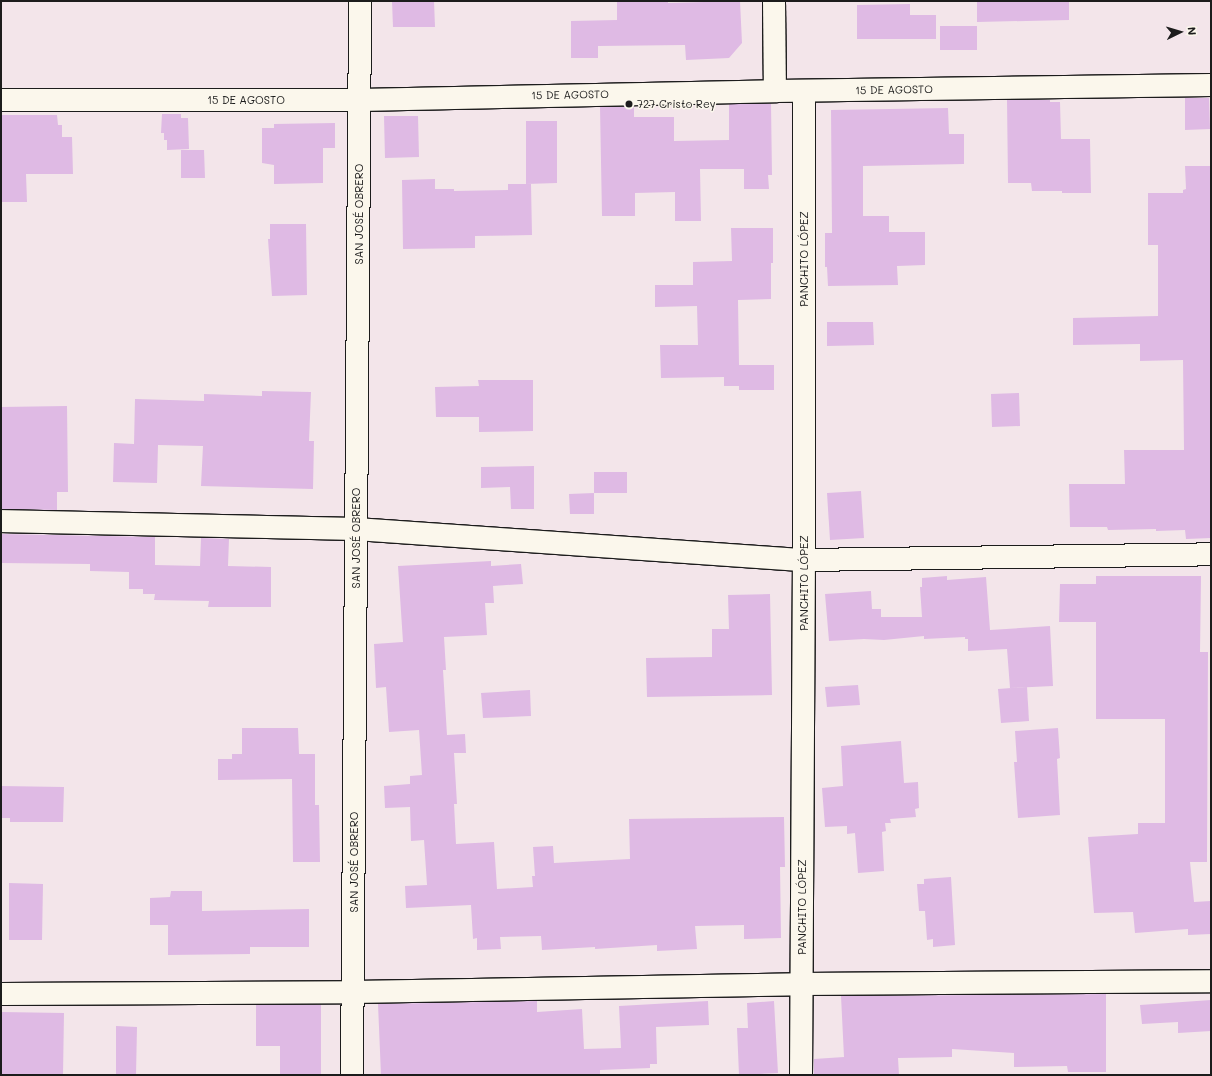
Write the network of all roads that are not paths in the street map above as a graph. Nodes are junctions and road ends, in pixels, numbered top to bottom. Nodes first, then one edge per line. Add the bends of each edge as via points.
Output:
1 (360, 1) edge
2 (774, 1) edge
3 (1211, 85) edge
4 (775, 90) junction
5 (804, 91) junction
6 (1, 100) edge
7 (360, 100) junction
8 (1, 521) edge
9 (356, 529) junction
10 (1211, 554) edge
11 (804, 560) junction
12 (1211, 981) edge
13 (801, 984) junction
14 (353, 992) junction
15 (1, 994) edge
16 (352, 1075) edge
17 (801, 1075) edge

1 - 7 street, SAN JOSÉ OBRERO
2 - 4 street
3 - 5 street, 15 DE AGOSTO
4 - 5 street, 15 DE AGOSTO
4 - 7 street, 15 DE AGOSTO
5 - 11 street, PANCHITO LÓPEZ
6 - 7 street, 15 DE AGOSTO
7 - 9 street, SAN JOSÉ OBRERO
8 - 9 street
9 - 11 street
9 - 14 street, SAN JOSÉ OBRERO
10 - 11 street
11 - 13 street, PANCHITO LÓPEZ
12 - 13 street
13 - 14 street
13 - 17 street, PANCHITO LÓPEZ
14 - 15 street
14 - 16 street, SAN JOSÉ OBRERO

